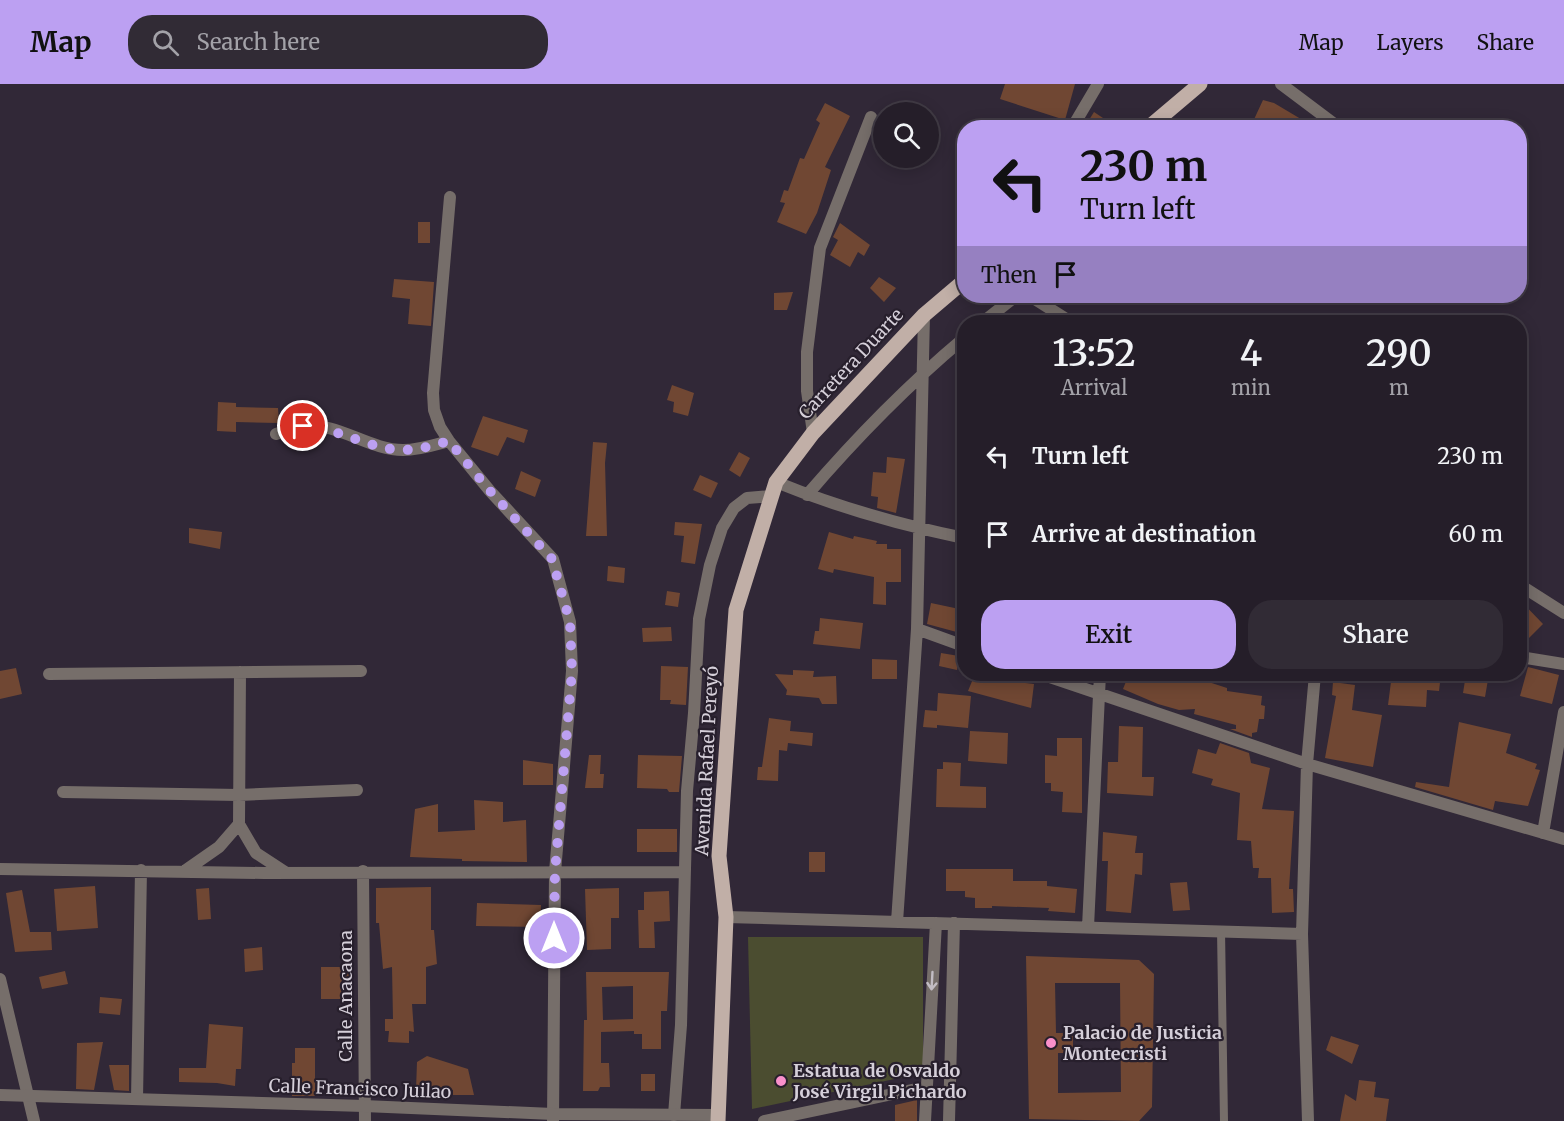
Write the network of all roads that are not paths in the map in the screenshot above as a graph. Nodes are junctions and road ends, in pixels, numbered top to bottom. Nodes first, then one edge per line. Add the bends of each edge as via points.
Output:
1 (1098, 84) edge
2 (1200, 84) edge
3 (1281, 84) edge
4 (871, 117) dead end
5 (1077, 120) edge
6 (1157, 120) edge
7 (1329, 120) edge
8 (450, 197) dead end
9 (957, 287) edge
10 (1007, 303) edge
11 (1041, 303) edge
12 (924, 315) junction
13 (992, 315) edge
14 (1060, 315) edge
15 (957, 344) edge
16 (922, 373) junction
17 (813, 433) junction
18 (276, 434) dead end
19 (449, 441) junction
20 (774, 489) junction
21 (807, 495) junction
22 (919, 529) junction
23 (957, 537) edge
24 (1527, 589) edge
25 (1564, 613) edge
26 (917, 629) junction
27 (957, 643) edge
28 (1527, 658) edge
29 (1564, 664) edge
30 (361, 671) dead end
31 (240, 672) junction
32 (49, 674) dead end
33 (1061, 681) edge
34 (1099, 681) edge
35 (1314, 681) edge
36 (1098, 694) junction
37 (1564, 712) edge
38 (1307, 765) junction
39 (357, 790) dead end
40 (63, 792) dead end
41 (239, 795) junction
42 (239, 824) junction
43 (1543, 833) junction
44 (1564, 839) edge
45 (0, 869) edge
46 (141, 870) junction
47 (185, 871) junction
48 (363, 871) junction
49 (555, 872) junction
50 (684, 872) junction
51 (286, 873) junction
52 (726, 917) junction
53 (897, 922) junction
54 (936, 923) junction
55 (954, 923) junction
56 (1088, 927) junction
57 (1221, 930) junction
58 (1302, 934) junction
59 (0, 979) edge
60 (926, 1087) junction
61 (0, 1095) edge
62 (30, 1096) junction
63 (137, 1099) junction
64 (364, 1106) junction
65 (674, 1115) junction
66 (553, 1118) edge
67 (718, 1118) edge
68 (34, 1121) edge
69 (365, 1121) edge
70 (764, 1121) edge
71 (925, 1121) edge
72 (949, 1121) edge
73 (1224, 1121) edge
74 (1308, 1121) edge

1 - 5 street
2 - 6 main road
3 - 7 street
4 - 17 street via 820,248 807,352
8 - 19 street via 433,393 434,410
9 - 12 main road, Carretera Duarte
10 - 13 street
11 - 14 street
12 - 16 street
12 - 17 main road, Carretera Duarte
15 - 16 street
16 - 21 street
16 - 22 street
17 - 20 main road, Carretera Duarte
18 - 19 street via 303,426 324,427 402,450
19 - 49 street via 552,559 562,587 570,622 572,671
20 - 21 street
20 - 50 street via 747,498 734,508 722,528 710,565 699,619
20 - 52 main road, Avenida Rafael Pereyó via 736,610 719,856
21 - 22 street
22 - 23 street
22 - 26 street
24 - 25 street
26 - 27 street
26 - 53 street
28 - 29 street
30 - 31 street
31 - 32 street
31 - 41 street
33 - 36 street
34 - 36 street
35 - 38 street
36 - 38 street
36 - 56 street
37 - 43 street
38 - 43 street
38 - 58 street
39 - 41 street
40 - 41 street
41 - 42 street
42 - 47 street via 219,847
42 - 51 street via 256,852
43 - 44 street
45 - 46 street
46 - 47 street
46 - 63 street
47 - 51 street
48 - 49 street
48 - 51 street
48 - 64 street, Calle Anacaona
49 - 50 street
49 - 66 street
50 - 65 street via 681,1025
52 - 53 street
52 - 67 main road, Avenida Rafael Pereyó
53 - 54 street
54 - 55 street
54 -> 60 street
55 - 56 street
55 - 72 street
56 - 57 street
57 - 58 street
57 - 73 lane
58 - 74 street
59 - 62 street
60 - 70 street
60 - 71 street
61 - 62 street, Calle Francisco Juilao
62 - 63 street, Calle Francisco Juilao
62 - 68 street
63 - 64 street, Calle Francisco Juilao
64 - 66 street, Calle Francisco Juilao
64 - 69 street, Calle Anacaona
65 - 66 street, Calle Francisco Juilao
65 - 67 street, Calle Francisco Juilao

